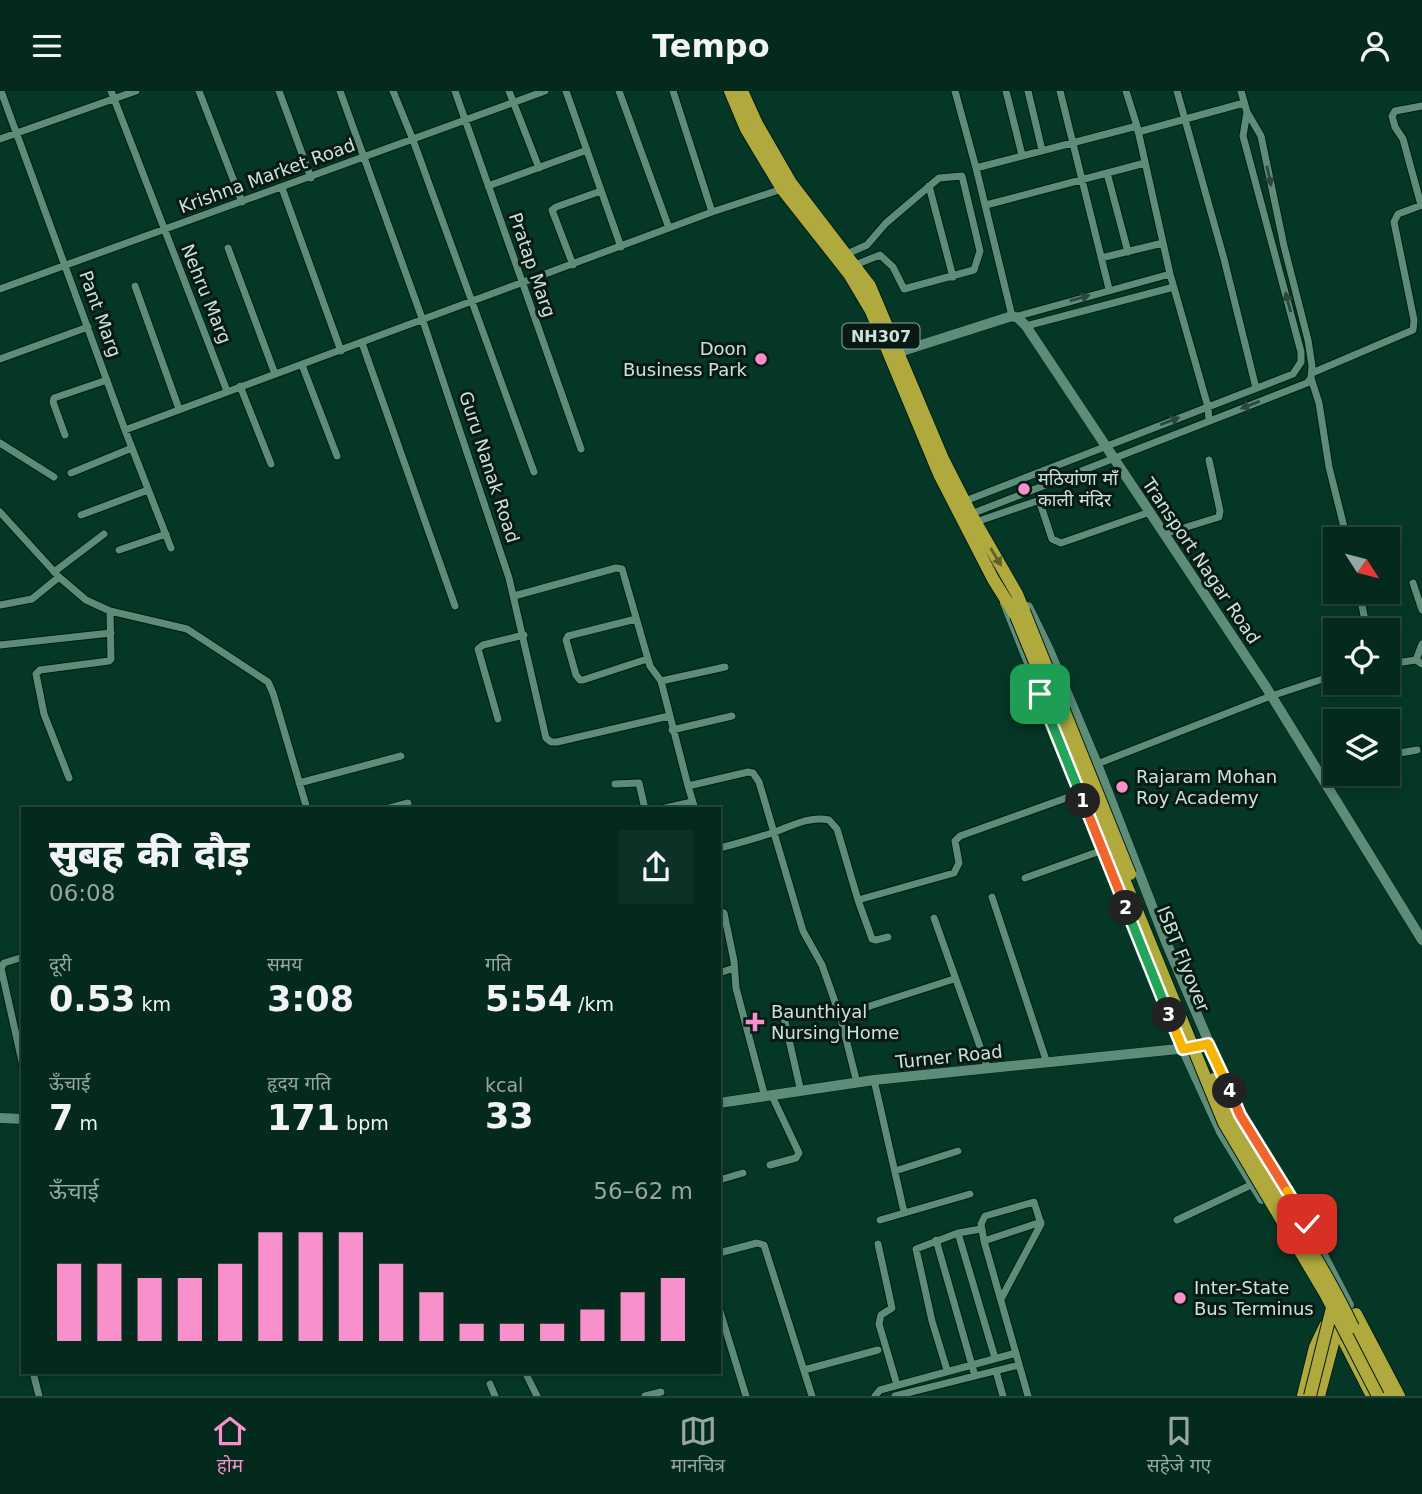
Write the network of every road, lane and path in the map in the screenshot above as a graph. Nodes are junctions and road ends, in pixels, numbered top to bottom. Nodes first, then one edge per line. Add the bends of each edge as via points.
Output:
1 (1, 91) edge
2 (111, 91) edge
3 (136, 91) edge
4 (199, 91) edge
5 (279, 91) edge
6 (340, 91) edge
7 (393, 91) edge
8 (455, 91) edge
9 (509, 91) edge
10 (545, 91) edge
11 (566, 91) edge
12 (619, 91) edge
13 (673, 91) edge
14 (730, 91) edge
15 (742, 91) edge
16 (955, 91) edge
17 (1006, 91) edge
18 (1028, 91) edge
19 (1060, 91) edge
20 (1126, 91) edge
21 (1177, 91) edge
22 (1241, 91) edge
23 (113, 100) junction
24 (513, 103) junction
25 (1244, 103) junction
26 (1422, 106) edge
27 (1247, 112) junction
28 (466, 120) junction
29 (1185, 120) junction
30 (1137, 129) junction
31 (17, 133) junction
32 (0, 139) edge
33 (413, 140) junction
34 (1072, 144) junction
35 (587, 150) junction
36 (1042, 150) junction
37 (1022, 155) junction
38 (365, 157) junction
39 (1145, 163) junction
40 (538, 168) junction
41 (976, 168) junction
42 (1107, 173) junction
43 (311, 178) junction
44 (1081, 180) junction
45 (929, 185) junction
46 (488, 186) junction
47 (282, 188) junction
48 (782, 189) junction
49 (601, 191) junction
50 (242, 202) junction
51 (986, 205) junction
52 (1421, 205) edge
53 (712, 212) junction
54 (669, 228) junction
55 (164, 231) junction
56 (876, 237) junction
57 (1282, 238) junction
58 (1272, 241) junction
59 (1163, 243) junction
60 (621, 247) junction
61 (228, 248) dead end
62 (1128, 251) junction
63 (880, 255) junction
64 (1101, 258) junction
65 (851, 260) junction
66 (573, 265) junction
67 (66, 266) junction
68 (1170, 274) junction
69 (953, 277) junction
70 (522, 284) junction
71 (135, 286) dead end
72 (1174, 287) junction
73 (0, 289) edge
74 (1109, 289) junction
75 (473, 302) junction
76 (1013, 317) junction
77 (423, 321) junction
78 (1026, 326) junction
79 (88, 327) junction
80 (362, 343) junction
81 (341, 351) junction
82 (894, 354) junction
83 (0, 359) edge
84 (302, 365) junction
85 (1299, 368) junction
86 (275, 374) junction
87 (1312, 375) junction
88 (107, 380) junction
89 (240, 386) junction
90 (1256, 388) junction
91 (227, 391) junction
92 (1208, 407) junction
93 (179, 409) junction
94 (1209, 421) junction
95 (125, 430) junction
96 (65, 435) dead end
97 (0, 443) edge
98 (1106, 446) junction
99 (132, 449) junction
100 (581, 449) dead end
101 (337, 456) dead end
102 (1113, 457) junction
103 (1209, 460) dead end
104 (271, 464) dead end
105 (534, 472) dead end
106 (71, 473) dead end
107 (54, 477) dead end
108 (1034, 489) junction
109 (148, 490) junction
110 (965, 501) junction
111 (1037, 501) junction
112 (0, 512) edge
113 (1150, 512) junction
114 (80, 515) dead end
115 (973, 518) junction
116 (1344, 527) edge
117 (104, 534) dead end
118 (166, 534) junction
119 (1164, 534) junction
120 (171, 548) dead end
121 (119, 550) dead end
122 (57, 575) junction
123 (1413, 583) dead end
124 (1017, 594) junction
125 (514, 596) junction
126 (1003, 597) junction
127 (0, 605) edge
128 (455, 606) dead end
129 (1422, 610) edge
130 (110, 611) junction
131 (1020, 614) junction
132 (636, 619) junction
133 (111, 633) junction
134 (524, 635) junction
135 (1422, 644) edge
136 (0, 645) edge
137 (647, 659) junction
138 (1419, 662) edge
139 (1400, 663) edge
140 (725, 667) dead end
141 (1323, 679) edge
142 (661, 681) junction
143 (1272, 696) junction
144 (669, 716) junction
145 (733, 716) dead end
146 (498, 719) dead end
147 (672, 730) junction
148 (1417, 750) dead end
149 (1400, 753) edge
150 (401, 756) dead end
151 (1097, 764) junction
152 (1322, 777) joint
153 (69, 778) dead end
154 (299, 783) junction
155 (615, 784) dead end
156 (688, 786) junction
157 (1080, 793) junction
158 (408, 803) dead end
159 (693, 805) edge
160 (306, 807) edge
161 (393, 807) edge
162 (645, 807) edge
163 (772, 833) junction
164 (721, 847) edge
165 (1103, 849) junction
166 (1025, 879) dead end
167 (992, 897) dead end
168 (858, 900) junction
169 (721, 912) edge
170 (934, 918) dead end
171 (888, 937) dead end
172 (1422, 940) edge
173 (21, 958) edge
174 (734, 968) junction
175 (721, 972) edge
176 (954, 979) junction
177 (782, 1009) dead end
178 (841, 1019) junction
179 (1208, 1044) junction
180 (1183, 1049) junction
181 (21, 1057) edge
182 (1047, 1063) junction
183 (988, 1069) junction
184 (874, 1080) junction
185 (857, 1083) junction
186 (801, 1092) junction
187 (769, 1097) junction
188 (721, 1103) edge
189 (0, 1118) edge
190 (21, 1119) edge
191 (958, 1151) dead end
192 (771, 1165) dead end
193 (895, 1171) junction
194 (743, 1173) dead end
195 (721, 1179) edge
196 (1253, 1184) junction
197 (970, 1194) dead end
198 (904, 1212) junction
199 (880, 1220) dead end
200 (1177, 1220) dead end
201 (1041, 1222) junction
202 (981, 1229) junction
203 (958, 1233) junction
204 (936, 1240) junction
205 (984, 1241) junction
206 (878, 1244) dead end
207 (721, 1253) edge
208 (1001, 1299) junction
209 (1352, 1309) junction
210 (721, 1315) edge
211 (1333, 1319) junction
212 (878, 1350) dead end
213 (1016, 1353) junction
214 (995, 1358) junction
215 (972, 1364) junction
216 (1018, 1364) junction
217 (804, 1370) junction
218 (947, 1370) junction
219 (996, 1371) junction
220 (34, 1374) edge
221 (527, 1374) edge
222 (975, 1376) junction
223 (923, 1377) junction
224 (490, 1384) dead end
225 (897, 1385) junction
226 (932, 1391) edge
227 (661, 1392) dead end
228 (39, 1396) edge
229 (495, 1396) edge
230 (537, 1396) edge
231 (645, 1396) edge
232 (746, 1396) edge
233 (812, 1396) edge
234 (875, 1396) edge
235 (895, 1396) edge
236 (1003, 1396) edge
237 (1028, 1396) edge
238 (1303, 1396) edge
239 (1310, 1396) edge
240 (1319, 1396) edge
241 (1372, 1396) edge
242 (1378, 1396) edge
243 (1389, 1396) edge
244 (1399, 1396) edge

1 - 31 street, Pant Marg
2 - 23 street, Nehru Marg
3 - 23 street
4 - 50 street
5 - 43 street
6 - 38 street, Guru Nanak Road
7 - 33 street
8 - 28 street, Pratap Marg
9 - 24 street
10 - 24 street, Krishna Market Road
11 - 35 street
12 - 54 street
13 - 53 street
14 - 48 highway, NH307 via 746,129
15 - 65 highway, NH307 via 791,183
16 - 41 street
17 - 37 street
18 - 36 street
19 - 34 street
20 - 30 street
21 - 29 street
22 - 25 street
23 - 31 street
23 - 55 street, Nehru Marg
24 - 28 street, Krishna Market Road
24 - 40 street
25 - 27 street
25 - 29 street
26 - 52 street via 1395,111 1392,116
27 -> 57 street via 1261,136
27 - 58 street via 1243,135
28 - 33 street, Krishna Market Road
28 - 46 street, Pratap Marg
29 - 30 street
29 - 90 street
30 - 34 street
30 - 39 street
31 - 32 street
31 - 67 street, Pant Marg
33 - 38 street, Krishna Market Road
33 - 75 street
34 - 36 street
34 - 44 street
35 - 40 street
35 - 49 street
36 - 37 street
37 - 41 street
38 - 43 street, Krishna Market Road
38 - 77 street, Guru Nanak Road
39 - 42 street
39 - 59 street
40 - 46 street
41 - 51 street
42 - 44 street
42 - 62 street
43 - 47 street, Krishna Market Road
44 - 51 street
44 - 64 street
45 - 56 street
45 - 69 street
45 - 69 street via 939,178 962,176 967,195 980,250 974,270
46 - 70 street, Pratap Marg
47 - 50 street, Krishna Market Road
47 - 81 street
48 - 53 street
48 - 82 highway, NH307 via 849,274
49 - 60 street
49 - 66 street via 552,210
50 - 55 street, Krishna Market Road
51 - 76 street
52 - 87 street via 1398,214 1394,222 1413,330
53 - 54 street
54 - 60 street
55 - 67 street, Krishna Market Road
55 - 91 street, Nehru Marg
56 - 63 street
56 - 65 street
57 - 58 street
57 - 87 street via 1308,340
85 -> 58 street via 1301,352
59 - 62 street
59 - 68 street
60 - 66 street
61 - 86 street
62 - 64 street
63 - 65 street
63 - 69 street via 893,267 904,289
64 - 74 street
65 - 82 highway, NH307 via 880,307
66 - 70 street
67 - 73 street, Krishna Market Road
67 - 79 street, Pant Marg
68 - 72 street
68 - 74 street
70 - 75 street
70 - 100 street, Pratap Marg
71 - 93 street
72 - 78 street
72 - 92 street
76 -> 74 street
75 - 77 street
75 - 105 street
76 - 78 main road, Transport Nagar Road
76 - 82 main road
77 - 80 street
77 - 125 street, Guru Nanak Road
78 - 98 main road, Transport Nagar Road
79 - 83 street
79 - 88 street, Pant Marg
80 - 81 street
80 - 128 street
81 - 84 street
82 - 110 highway, NH307
82 - 126 highway, NH307 via 939,474
84 - 86 street
84 - 101 street
85 - 87 street
85 - 90 street
86 - 89 street
87 -> 94 street via 1307,383
87 - 116 street
88 - 95 street, Pant Marg
88 - 96 street via 54,398
89 - 91 street
89 - 104 street
90 - 92 street
91 - 93 street
92 - 94 street
98 -> 92 street
93 - 95 street
94 - 102 street
95 - 99 street, Pant Marg
97 - 107 street
98 - 102 main road, Transport Nagar Road
98 - 110 street
99 - 106 street
99 - 109 street, Pant Marg
102 - 108 street
102 - 113 main road, Transport Nagar Road
103 - 119 street via 1220,515
108 - 111 street
108 - 115 street
109 - 114 street
109 - 118 street, Pant Marg
110 - 115 highway, NH307
111 - 113 street via 1057,544
111 - 115 street
112 - 122 street
113 - 119 main road, Transport Nagar Road
115 -> 124 highway, NH307
117 - 122 street
118 - 120 street, Pant Marg
118 - 121 street
119 - 143 main road, Transport Nagar Road
122 - 127 street via 32,599
122 - 130 street via 86,600
123 - 129 street
124 - 131 highway, ISBT Flyover / NH307
124 - 151 main road via 1049,650
125 - 132 street via 619,568
125 - 134 street, Guru Nanak Road
126 - 131 highway, ISBT Flyover / NH307
126 - 157 main road
130 - 133 street
130 - 154 street via 187,629 264,679 273,693
131 - 211 highway, ISBT Flyover / NH307, bridge via 1224,1123 1276,1208
131 - 243 highway, ISBT Flyover / NH307, bridge via 1231,1117 1335,1290
132 - 137 street
132 - 137 street via 566,640 580,680
133 - 136 street
133 - 153 street via 109,661 36,674 44,714
134 - 144 street, Guru Nanak Road via 546,738 551,742
134 - 146 street via 478,649
135 - 138 street
137 - 142 street
138 - 139 street
140 - 142 street
141 - 143 street
142 - 144 street
143 - 151 street
143 - 152 main road, Transport Nagar Road
144 - 147 street
145 - 147 street
147 - 156 street
148 - 149 street
150 - 154 street
151 - 179 main road
152 - 172 main road, Transport Nagar Road
154 - 160 street
155 - 162 street via 639,783
156 - 159 street
156 - 163 street via 753,773
157 - 165 main road
157 - 168 street via 960,836 955,841 958,867 954,873
158 - 161 street
163 - 164 street
163 - 168 street via 807,820 828,820 837,829
163 - 178 street via 804,936 822,965
165 - 166 street
165 - 180 main road
167 - 182 street
168 - 171 street via 872,939
169 - 174 street
170 - 176 street
173 - 181 street via 4,963 1,971
174 - 175 street
174 - 187 street via 742,1014
176 - 178 street
176 - 183 street
177 - 186 street
178 - 185 street
179 - 180 main road, Turner Road
179 - 209 main road via 1240,1115 1307,1224
180 - 182 main road, Turner Road
180 - 196 main road via 1221,1132
182 - 183 main road, Turner Road
183 - 184 main road, Turner Road
184 - 185 main road, Turner Road
184 - 193 street
185 - 186 main road, Turner Road
186 - 187 main road, Turner Road
187 - 188 main road, Turner Road
187 - 192 street via 799,1153
189 - 190 main road
191 - 193 street
193 - 198 street
194 - 195 street
196 - 200 street
196 - 211 main road
197 - 198 street
198 - 199 street
201 - 202 street via 1032,1202 985,1216
201 - 205 street
201 - 208 street
202 - 203 street
202 - 205 street
203 - 204 street
203 - 214 street
204 - 215 street
204 - 218 street via 918,1246 915,1252
205 - 208 street
206 - 225 street via 892,1308 881,1315 879,1324
207 - 217 street via 764,1245
208 - 213 street
209 - 211 highway via 1337,1305
209 - 211 highway via 1351,1326
209 - 244 highway
210 - 232 street
211 - 238 highway via 1315,1347
211 - 239 highway, bridge
211 - 240 highway
211 - 241 highway
211 - 242 highway, ISBT Flyover / NH307, bridge
212 - 217 street
213 - 214 street
213 - 216 street
214 - 215 street
215 - 218 street
215 - 222 street
216 - 219 street
216 - 237 street
217 - 233 street
218 - 223 street
219 - 222 street
219 - 236 street
220 - 228 street
221 - 230 street
222 - 226 street
223 - 225 street
223 - 226 street
224 - 229 street
225 - 234 street
226 - 235 street
227 - 231 street

